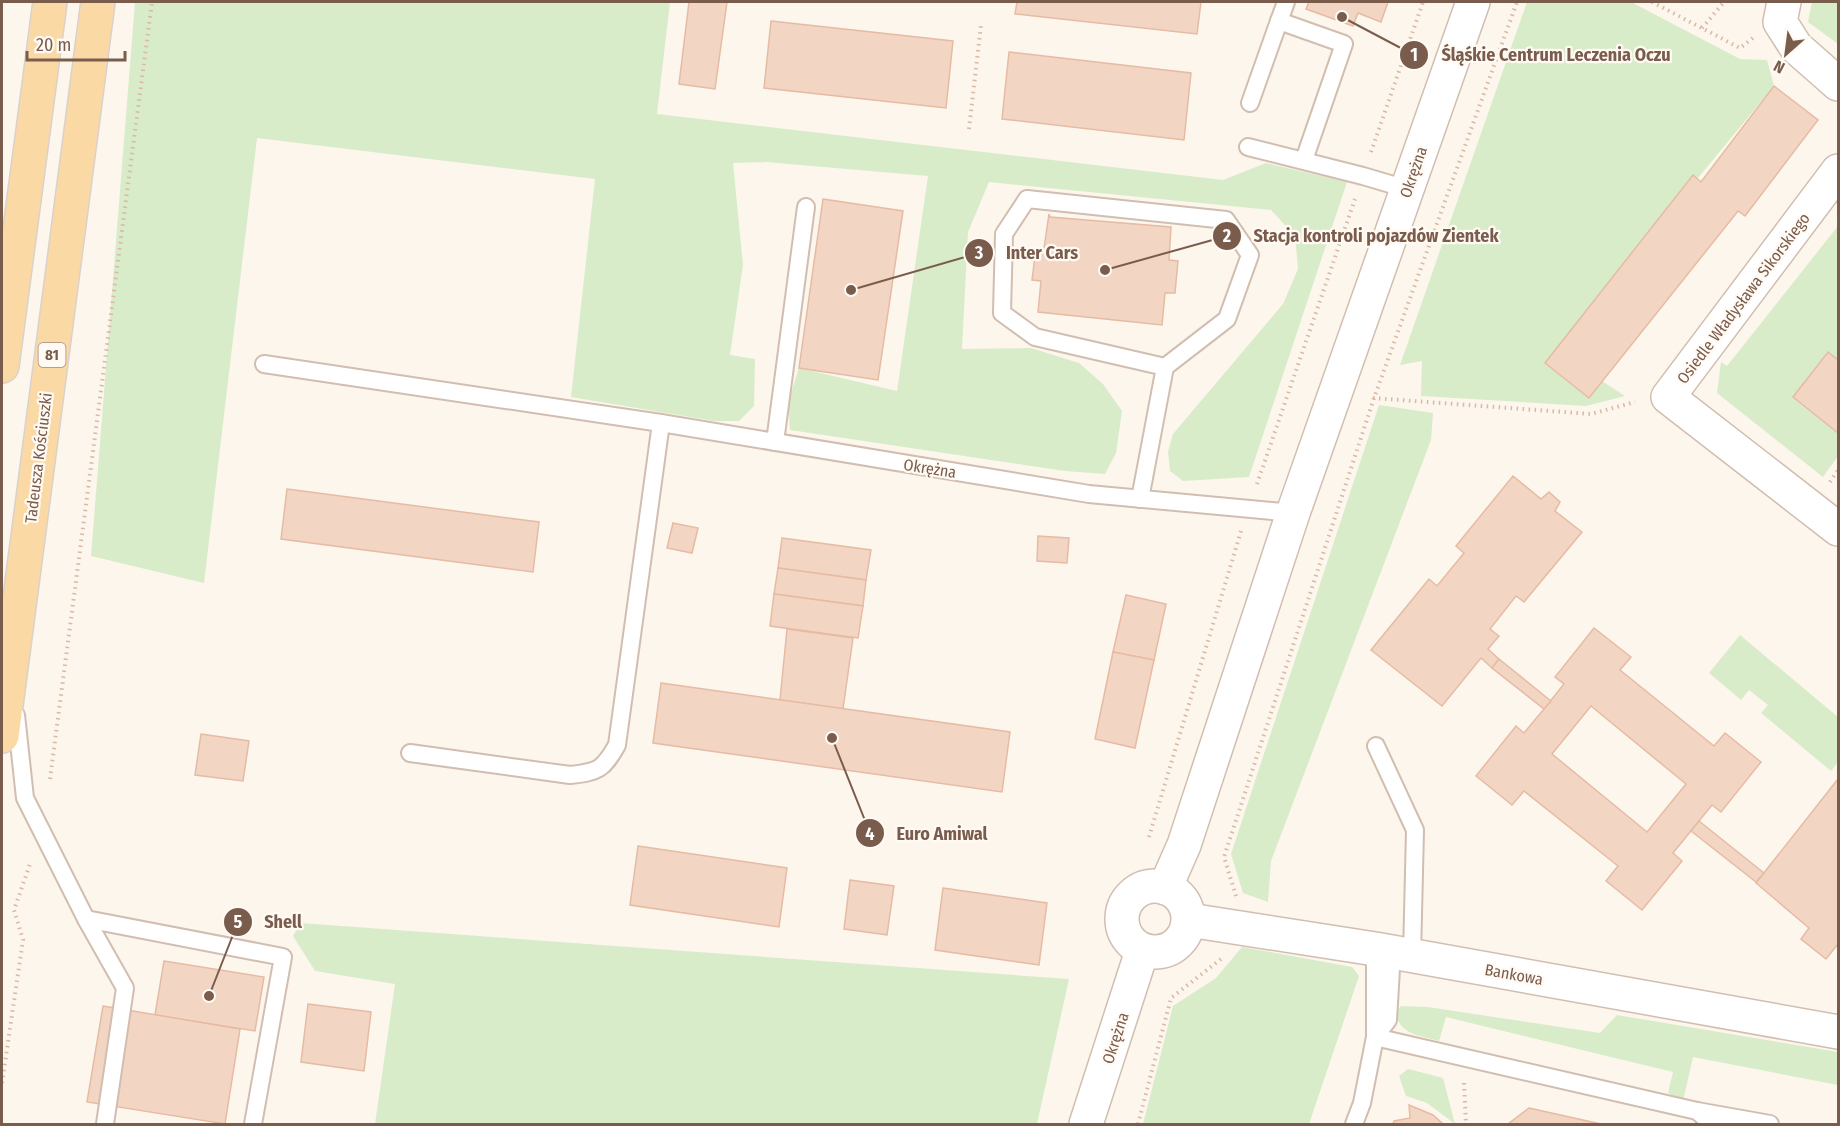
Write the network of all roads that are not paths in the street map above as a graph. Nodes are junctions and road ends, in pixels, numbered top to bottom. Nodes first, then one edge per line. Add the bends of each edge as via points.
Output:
1 (50, 2) edge
2 (98, 2) edge
3 (1286, 2) edge
4 (1473, 2) edge
5 (1784, 2) edge
6 (1279, 21) junction
7 (1839, 84) edge
8 (1250, 103) dead end
9 (1248, 147) dead end
10 (1304, 160) junction
11 (1839, 171) edge
12 (1407, 189) junction
13 (807, 207) dead end
14 (264, 364) dead end
15 (2, 366) edge
16 (1165, 367) junction
17 (661, 423) junction
18 (775, 442) junction
19 (1140, 499) junction
20 (1293, 513) junction
21 (1839, 529) edge
22 (11, 666) junction
23 (2, 736) edge
24 (1376, 746) dead end
25 (410, 753) dead end
26 (1165, 888) junction
27 (86, 919) junction
28 (1189, 920) junction
29 (1142, 951) junction
30 (1393, 952) junction
31 (1839, 1032) edge
32 (1375, 1037) junction
33 (1697, 1111) junction
34 (105, 1125) edge
35 (253, 1125) edge
36 (1086, 1125) edge
37 (1354, 1125) edge
38 (1712, 1125) edge
39 (1770, 1125) edge

1 - 15 main road
2 - 22 main road, Tadeusza Kościuszki / 81
3 - 6 lane
4 - 12 street, Okrężna
5 - 7 street via 1780,22 1796,47
6 - 8 lane
6 - 10 lane via 1344,44
9 - 10 lane
10 - 12 lane
11 - 21 street, Osiedle Władysława Sikorskiego via 1668,397
12 - 20 street, Okrężna
13 - 18 lane
14 - 17 lane, Okrężna
16 - 16 lane via 1227,319 1250,255 1226,220 1027,199 1004,234 1002,313 1035,337
16 - 19 lane
17 - 18 lane, Okrężna
17 - 25 lane via 616,745 604,767 570,775
18 - 19 lane, Okrężna
19 - 20 lane, Okrężna
20 - 26 street, Okrężna via 1184,845
22 - 23 main road, Tadeusza Kościuszki / 81
22 - 27 lane via 25,798
24 - 30 lane via 1415,830
26 - 28 street via 1182,900
26 - 29 street via 1148,886 1134,894 1124,908 1122,925 1129,940
27 - 34 lane via 125,988
27 - 35 lane via 283,957
28 - 29 street via 1182,940 1164,952
28 - 30 street, Bankowa
29 - 36 street, Okrężna
30 - 31 street, Bankowa
30 - 32 lane
32 - 33 lane
32 - 37 lane
33 - 38 lane
33 - 39 lane

